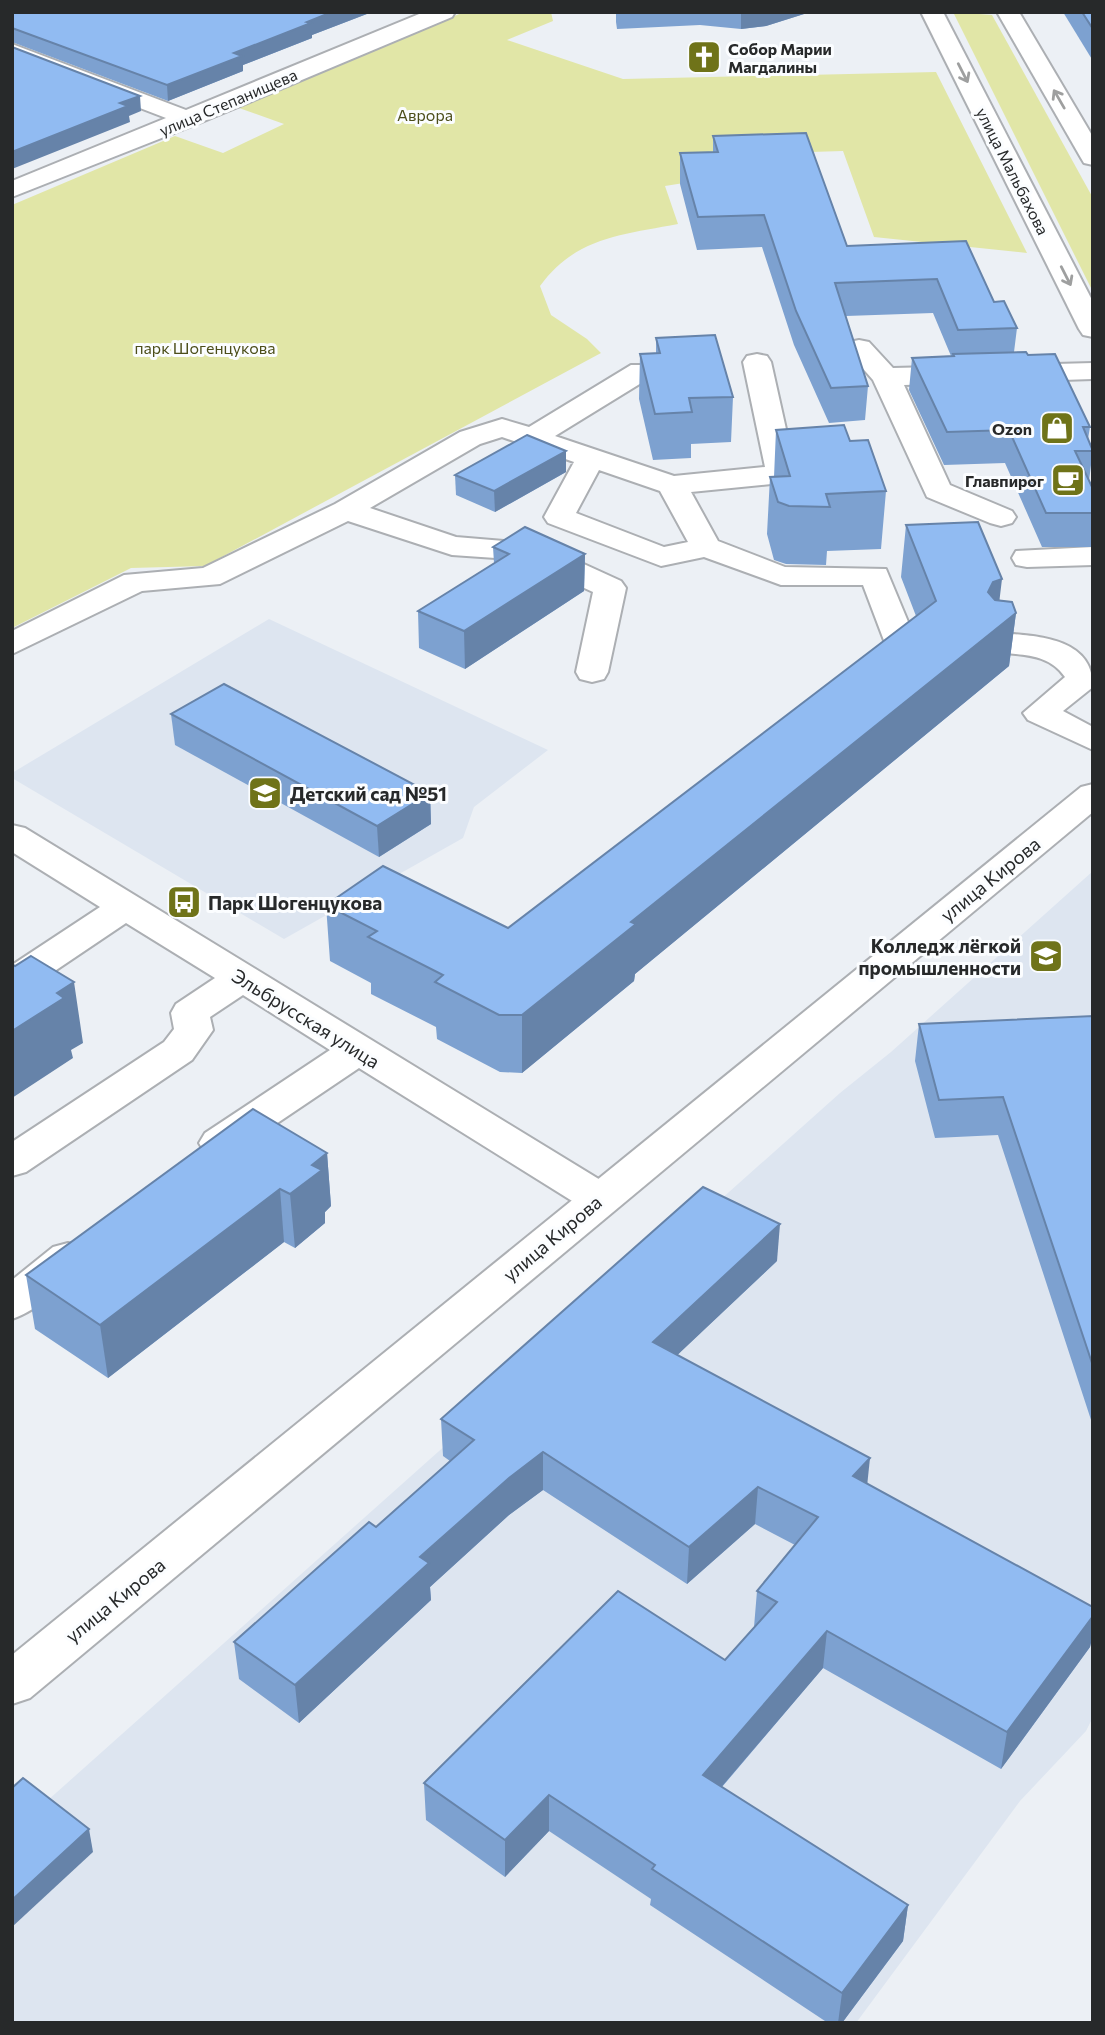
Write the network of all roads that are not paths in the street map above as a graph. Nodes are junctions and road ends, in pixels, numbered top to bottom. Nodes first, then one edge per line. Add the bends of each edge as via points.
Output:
1 (444, 12) edge
2 (932, 12) edge
3 (1008, 12) edge
4 (12, 51) edge
5 (189, 119) junction
6 (1093, 158) edge
7 (12, 190) edge
8 (1093, 330) edge
9 (859, 348) edge
10 (757, 362) dead end
11 (641, 371) edge
12 (1093, 371) edge
13 (886, 377) junction
14 (532, 438) junction
15 (591, 458) junction
16 (671, 485) junction
17 (346, 510) junction
18 (1001, 517) dead end
19 (706, 547) junction
20 (1093, 556) edge
21 (1027, 558) dead end
22 (1000, 643) edge
23 (12, 644) edge
24 (592, 672) dead end
25 (861, 687) edge
26 (1093, 740) edge
27 (1093, 794) edge
28 (12, 836) edge
29 (126, 906) junction
30 (242, 978) junction
31 (12, 983) edge
32 (358, 1050) junction
33 (12, 1162) edge
34 (189, 1164) edge
35 (600, 1199) junction
36 (95, 1237) edge
37 (12, 1303) edge
38 (12, 1684) edge

1 - 5 main road, улица Степанищева
2 -> 8 main road, улица Мальбахова
6 -> 3 main road
4 - 5 main road
5 - 7 main road, улица Степанищева
9 - 13 main road
10 - 16 main road via 781,474
11 - 14 main road
12 - 13 main road
13 - 18 main road via 938,491
14 - 15 main road
14 - 17 main road via 502,428 470,438
15 - 16 main road
15 - 19 main road via 559,517 661,557
16 - 19 main road
17 - 23 main road via 209,577 135,582
17 - 24 main road via 452,546 529,551 610,588
19 - 25 main road via 781,576 875,576 912,639 905,653
20 - 21 main road
22 - 26 main road via 1045,645 1078,668 1083,679 1040,713
27 - 35 main road, улица Кирова
28 - 29 main road, Эльбрусская улица
29 - 30 main road, Эльбрусская улица
29 - 31 main road
30 - 32 main road, Эльбрусская улица
30 - 33 main road via 190,1013 194,1030 178,1051
32 - 34 main road
32 - 35 main road, Эльбрусская улица
35 - 38 main road, улица Кирова
36 - 37 main road

